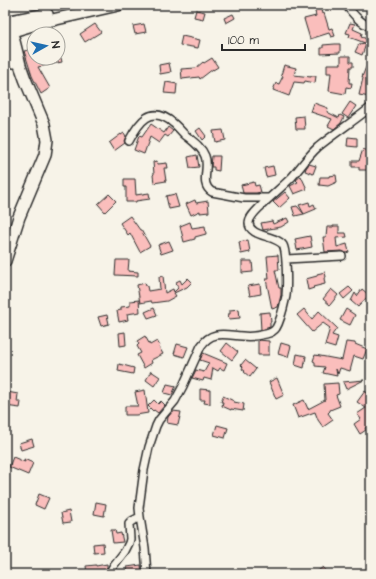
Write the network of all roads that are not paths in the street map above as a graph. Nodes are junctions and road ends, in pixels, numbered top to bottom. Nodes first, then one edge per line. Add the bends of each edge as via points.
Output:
1 (88, 5) edge
2 (118, 5) edge
3 (346, 5) edge
4 (371, 27) edge
5 (7, 33) edge
6 (371, 107) edge
7 (130, 141) dead end
8 (269, 198) junction
9 (342, 256) dead end
10 (286, 259) junction
11 (5, 261) edge
12 (140, 517) junction
13 (109, 574) edge
14 (147, 574) edge

1 - 5 main road via 36,16
2 - 5 main road
3 - 4 street via 360,21
5 - 11 main road via 44,124 47,140 45,155 19,217
6 - 8 street via 312,152
7 - 8 street via 146,117 163,117 197,145 206,157 205,179 210,191 244,198
8 - 10 street via 250,218 250,226 256,232 281,243
9 - 10 street
10 - 12 street via 286,296 275,329 256,336 226,334 205,340 175,401 159,420 144,470
12 - 13 street via 129,524 129,543
12 - 14 street

